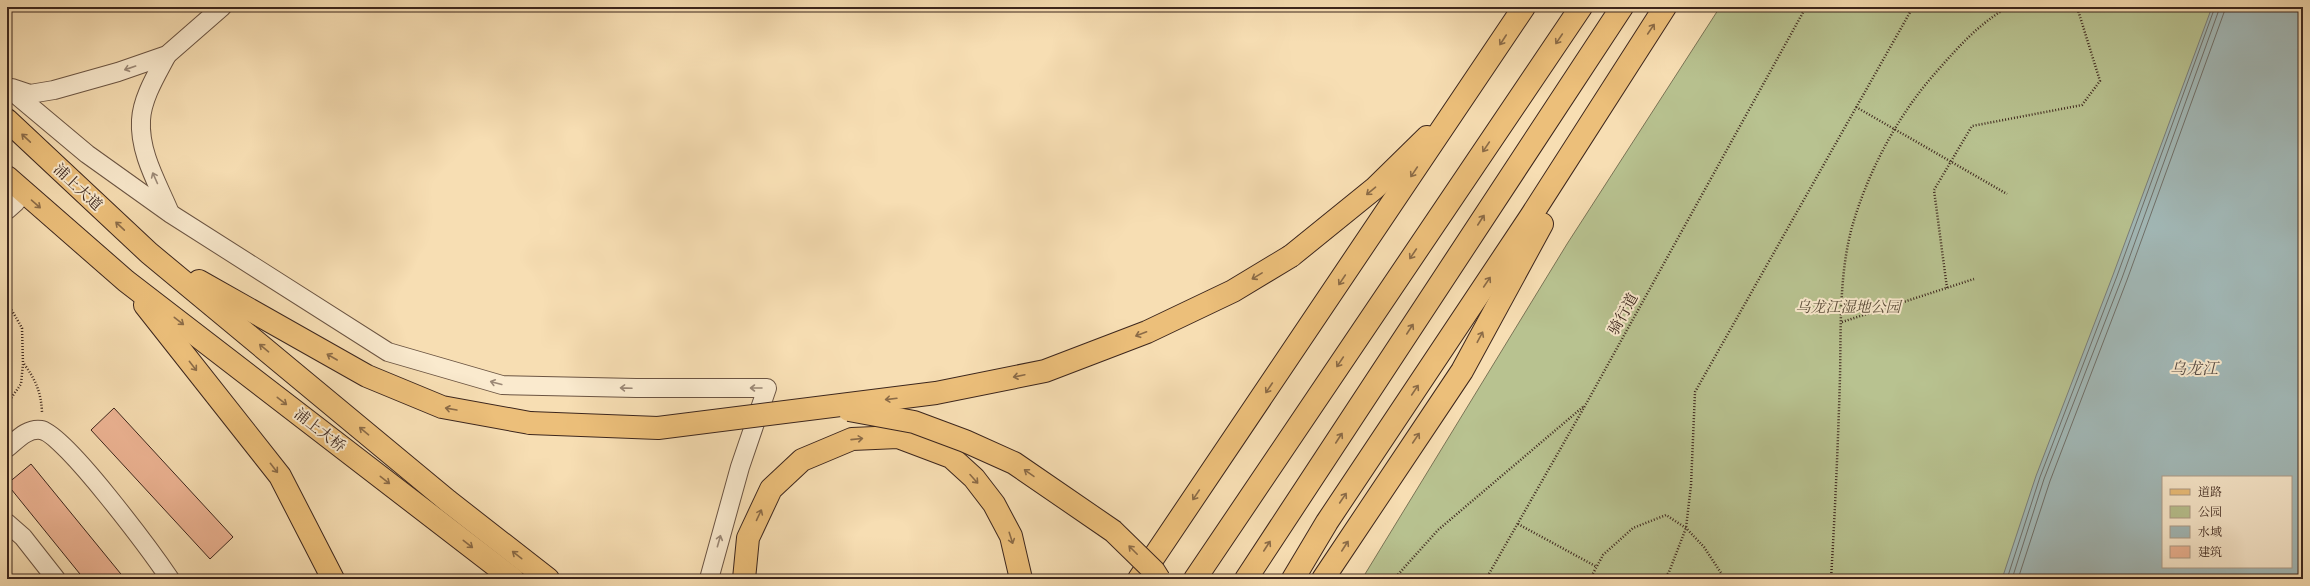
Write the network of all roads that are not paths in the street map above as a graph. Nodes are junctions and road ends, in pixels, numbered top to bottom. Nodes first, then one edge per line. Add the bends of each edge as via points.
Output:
1 (222, 7) edge
2 (1524, 7) edge
3 (1581, 7) edge
4 (1622, 7) edge
5 (1665, 7) edge
6 (1636, 52) junction
7 (167, 55) junction
8 (8, 87) edge
9 (1460, 105) junction
10 (7, 120) edge
11 (7, 177) edge
12 (171, 214) junction
13 (149, 253) junction
14 (126, 281) junction
15 (827, 406) junction
16 (7, 448) edge
17 (1327, 522) junction
18 (7, 523) edge
19 (56, 579) edge
20 (170, 579) edge
21 (333, 579) edge
22 (513, 579) edge
23 (548, 579) edge
24 (709, 579) edge
25 (744, 579) edge
26 (1021, 579) edge
27 (1139, 579) edge
28 (1159, 579) edge
29 (1195, 579) edge
30 (1246, 579) edge
31 (1286, 579) edge
32 (1293, 579) edge
33 (1323, 579) edge

1 - 7 street
2 -> 9 main road
3 -> 29 main road
30 -> 4 main road
6 -> 5 main road
17 -> 6 main road via 1532,216
33 -> 6 main road via 1462,371
7 -> 8 street via 54,90 30,94
12 -> 7 street via 146,157 141,120 154,80
8 - 12 street via 87,154
9 -> 15 main road, bridge via 1375,188 1291,256 1233,291 1161,325 1045,371 936,394
9 -> 27 main road
13 -> 10 main road, 浦上大道
11 -> 14 main road
24 -> 12 street via 740,467 767,388 502,385 388,352
15 -> 13 main road, bridge via 658,428 530,423 442,408 366,376
23 -> 13 main road via 448,501
14 -> 21 main road via 280,476
14 -> 22 main road, 浦上大桥
28 -> 15 main road, bridge via 1113,531 1014,463 965,440 914,422
16 - 20 street via 27,432 49,432 88,473 133,527
17 - 31 main road
17 - 32 main road
18 - 19 street via 24,537
25 -> 26 main road via 748,538 771,489 802,460 852,439 898,437 951,457 974,478 994,504 1011,536

